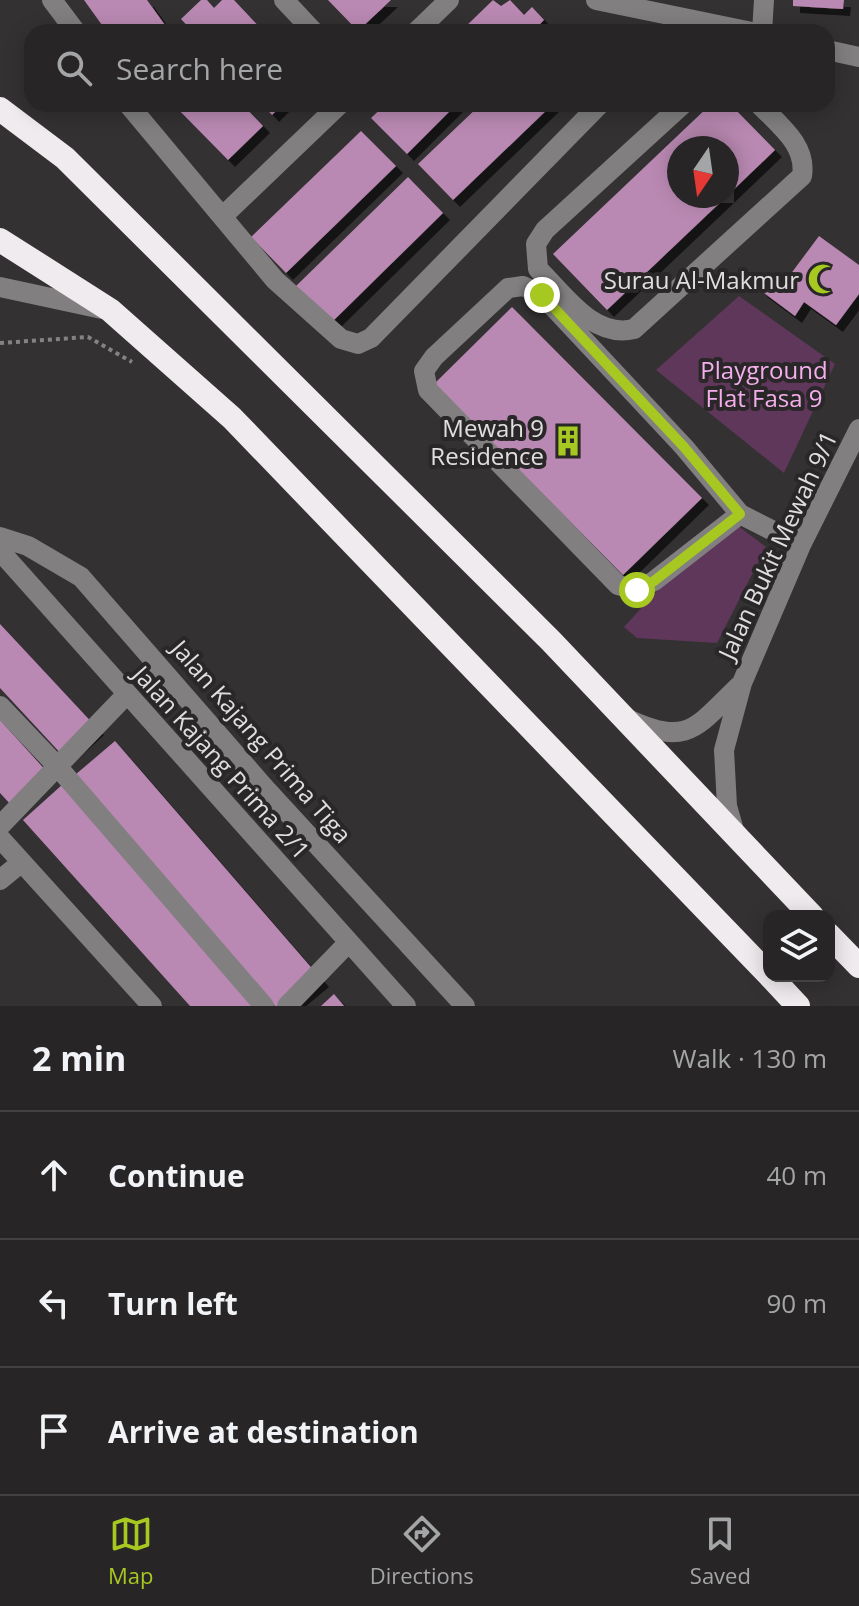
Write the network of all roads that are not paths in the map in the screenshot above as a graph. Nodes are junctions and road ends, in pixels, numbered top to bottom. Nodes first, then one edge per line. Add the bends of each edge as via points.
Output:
1 (52, 0) edge
2 (284, 0) edge
3 (449, 0) edge
4 (596, 0) edge
5 (764, 0) edge
6 (70, 24) edge
7 (306, 24) edge
8 (424, 24) edge
9 (674, 24) edge
10 (762, 24) edge
11 (835, 52) edge
12 (859, 57) edge
13 (0, 109) edge
14 (135, 112) edge
15 (332, 112) edge
16 (592, 112) edge
17 (674, 112) edge
18 (766, 112) edge
19 (223, 216) junction
20 (0, 240) edge
21 (0, 287) edge
22 (110, 310) junction
23 (859, 429) edge
24 (740, 514) junction
25 (0, 537) edge
26 (801, 545) junction
27 (0, 551) edge
28 (742, 683) junction
29 (127, 694) junction
30 (0, 706) edge
31 (627, 719) junction
32 (57, 766) junction
33 (0, 826) edge
34 (735, 834) junction
35 (0, 838) edge
36 (22, 862) junction
37 (0, 880) edge
38 (806, 910) edge
39 (835, 941) edge
40 (348, 943) junction
41 (859, 966) edge
42 (763, 970) edge
43 (775, 982) edge
44 (152, 1006) edge
45 (264, 1006) edge
46 (287, 1006) edge
47 (406, 1006) edge
48 (465, 1006) edge
49 (798, 1006) edge

1 - 6 street
2 - 7 street
3 - 8 street
4 - 9 street
5 - 10 street
11 - 12 street
13 - 31 highway via 65,158
14 - 19 street
15 - 19 street
16 - 19 street via 371,338 358,344 341,339 275,280
17 - 18 street via 536,244 538,269 597,327 617,333 634,329 802,176 800,148
20 - 22 highway
21 - 22 street
22 - 42 highway via 232,418
23 - 26 street, Jalan Bukit Mewah 9/1
24 - 24 street via 654,581 637,590 618,585 428,390 424,371 508,288 523,286 542,295
24 - 26 street
25 - 48 street, Jalan Kajang Prima Tiga via 28,546 81,577
26 - 28 street, Jalan Bukit Mewah 9/1
27 - 29 street, Jalan Kajang Prima 2/1
28 - 31 street via 693,730 659,734
28 - 34 street via 724,750 725,794
29 - 32 street
29 - 40 street, Jalan Kajang Prima 2/1
30 - 32 street
31 - 34 highway
32 - 33 street
32 - 45 street
34 - 38 highway
35 - 36 street
36 - 37 street
36 - 44 street
39 - 41 highway
40 - 46 street
40 - 47 street, Jalan Kajang Prima 2/1
43 - 49 highway

